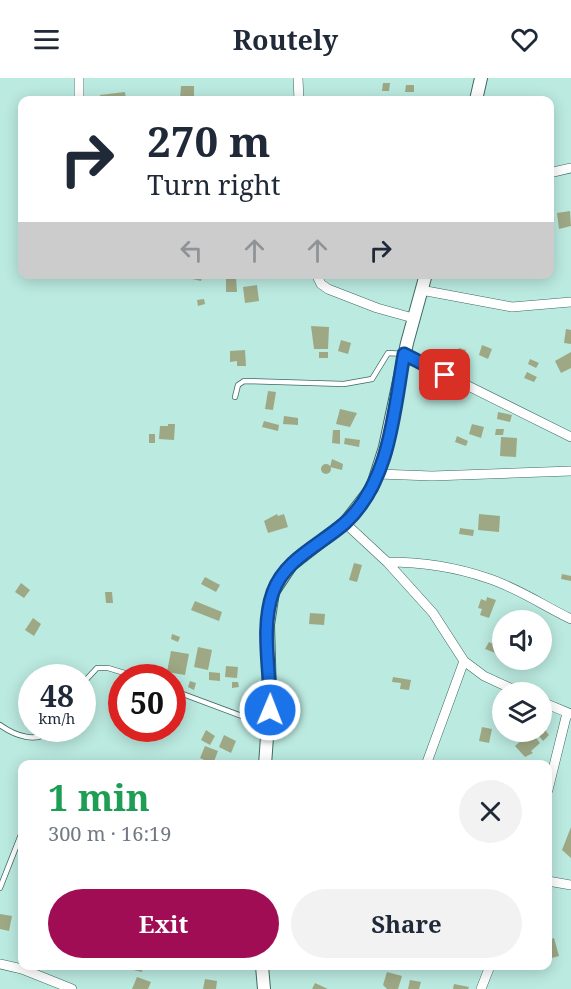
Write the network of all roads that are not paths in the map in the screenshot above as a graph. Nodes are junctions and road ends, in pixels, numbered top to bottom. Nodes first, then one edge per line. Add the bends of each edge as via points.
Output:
1 (79, 78) edge
2 (298, 78) edge
3 (482, 78) edge
4 (79, 96) edge
5 (299, 96) edge
6 (477, 96) edge
7 (571, 168) edge
8 (554, 172) edge
9 (318, 279) edge
10 (424, 279) edge
11 (421, 290) junction
12 (571, 302) edge
13 (413, 318) junction
14 (404, 354) junction
15 (235, 397) dead end
16 (571, 437) edge
17 (571, 471) edge
18 (378, 474) junction
19 (345, 523) junction
20 (387, 562) junction
21 (571, 619) edge
22 (464, 661) junction
23 (497, 682) edge
24 (186, 695) edge
25 (552, 706) edge
26 (569, 713) edge
27 (0, 725) edge
28 (269, 726) junction
29 (18, 735) edge
30 (266, 760) edge
31 (428, 760) edge
32 (552, 775) edge
33 (18, 842) edge
34 (552, 882) edge
35 (571, 885) edge
36 (0, 888) edge
37 (0, 964) edge
38 (18, 968) edge
39 (24, 970) edge
40 (262, 970) edge
41 (488, 970) edge
42 (72, 989) edge
43 (264, 989) edge
44 (481, 989) edge

1 - 4 street
2 - 5 street
3 - 6 main road
7 - 8 street
9 - 13 street via 328,289
10 - 11 main road
11 - 12 street via 513,307
11 - 13 main road
13 - 14 main road
14 - 15 lane via 388,353 372,379 344,384 244,381 238,385
14 - 16 street
14 - 18 main road
17 - 18 street
18 - 19 main road via 368,496
19 - 20 street
19 - 28 main road via 299,557 273,592 268,625
20 - 21 street via 443,567 489,578
20 - 22 street via 433,613
22 - 23 street
22 - 31 street
24 - 28 lane
25 - 26 street
26 - 32 street
27 - 29 lane
28 - 30 main road
33 - 36 lane
34 - 35 street
37 - 38 street
39 - 42 street
40 - 43 main road
41 - 44 street

